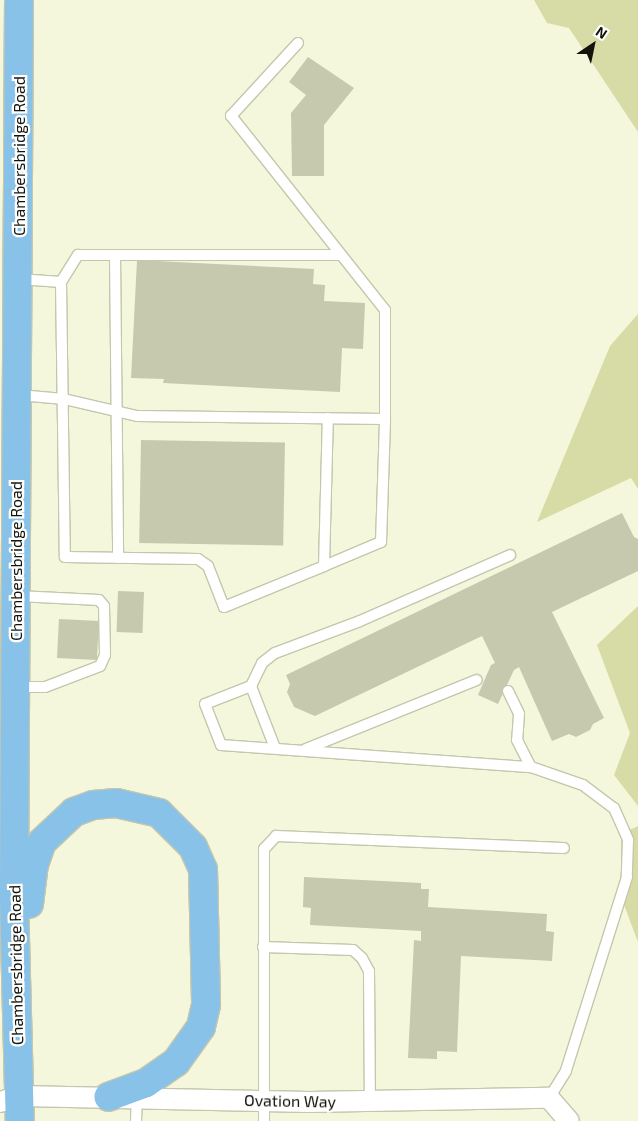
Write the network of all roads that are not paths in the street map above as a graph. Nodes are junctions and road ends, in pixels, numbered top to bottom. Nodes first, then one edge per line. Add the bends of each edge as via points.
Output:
1 (19, 0) edge
2 (298, 43) dead end
3 (340, 254) junction
4 (115, 255) junction
5 (18, 279) junction
6 (61, 282) junction
7 (18, 395) junction
8 (64, 399) junction
9 (116, 411) junction
10 (328, 418) junction
11 (385, 419) junction
12 (510, 555) dead end
13 (118, 558) junction
14 (324, 566) junction
15 (16, 596) junction
16 (477, 680) dead end
17 (251, 686) junction
18 (17, 687) junction
19 (508, 691) dead end
20 (275, 748) junction
21 (302, 750) junction
22 (531, 767) junction
23 (564, 848) dead end
24 (264, 947) junction
25 (16, 1015) junction
26 (108, 1097) junction
27 (136, 1098) junction
28 (549, 1098) junction
29 (264, 1101) junction
30 (370, 1101) junction
31 (13, 1106) edge
32 (136, 1121) edge
33 (264, 1121) edge
34 (570, 1121) edge

1 - 5 main road, Chambersbridge Road
2 - 3 lane via 231,116
3 - 4 lane
3 - 11 lane via 384,310
4 - 6 lane via 78,255
4 - 9 lane
5 - 6 lane
5 - 7 main road, Chambersbridge Road
6 - 8 lane
7 - 8 lane
7 - 15 main road, Chambersbridge Road
8 - 9 lane
8 - 13 lane via 65,557
9 - 10 lane via 137,416
9 - 13 lane
10 - 11 lane
10 - 14 lane
11 - 14 lane via 381,542
12 - 17 lane via 369,617 276,653 262,663
13 - 14 lane via 198,559 208,566 224,607
15 - 18 main road, Chambersbridge Road
15 - 18 lane via 99,600 104,606 105,635 105,655 100,666 45,687
16 - 21 lane
17 - 20 lane
17 - 20 lane via 205,704 208,712 221,745
18 - 25 main road, Chambersbridge Road
19 - 22 lane via 519,714 517,740
20 - 21 lane
21 - 22 lane
22 - 28 lane via 583,785 614,808 628,840 627,877 566,1071
23 - 24 lane via 276,836 264,849
24 - 29 lane
24 - 30 lane via 353,950 362,958 369,971
25 - 26 main road via 34,865 42,842 74,812 93,805 116,803 159,814 193,848 203,869 206,1005 201,1027 176,1062 146,1083
25 - 31 main road, Chambersbridge Road
26 - 27 street, Ovation Way
26 - 31 street, Ovation Way
27 - 29 street, Ovation Way
27 - 32 lane
28 - 30 street, Ovation Way
28 - 34 street
29 - 30 street, Ovation Way
29 - 33 lane

